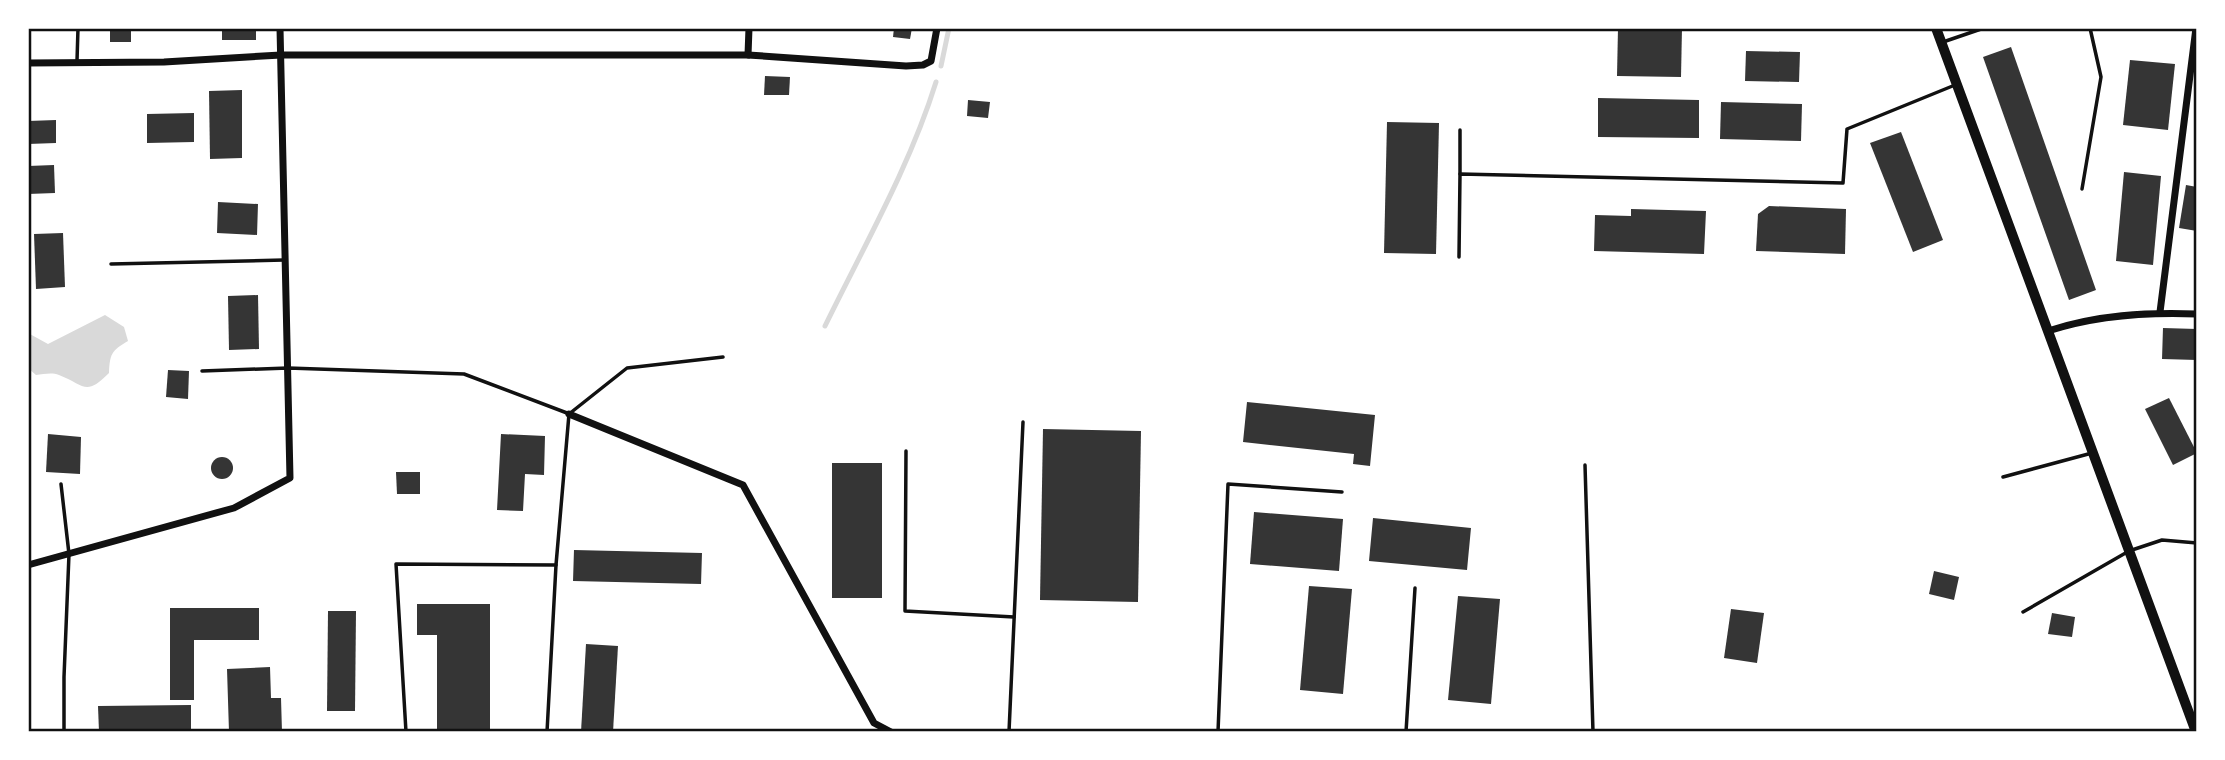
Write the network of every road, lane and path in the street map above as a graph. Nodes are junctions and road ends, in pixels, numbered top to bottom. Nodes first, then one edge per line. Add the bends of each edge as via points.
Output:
1 (78, 28) edge
2 (280, 28) edge
3 (749, 28) edge
4 (937, 28) edge
5 (1936, 28) edge
6 (1984, 28) edge
7 (2090, 28) edge
8 (2196, 28) edge
9 (1941, 43) junction
10 (748, 54) junction
11 (281, 55) junction
12 (28, 63) edge
13 (77, 63) junction
14 (1957, 84) junction
15 (1460, 130) dead end
16 (1460, 174) junction
17 (2082, 188) dead end
18 (1459, 257) dead end
19 (286, 260) junction
20 (111, 264) dead end
21 (2160, 312) junction
22 (2197, 314) edge
23 (2048, 331) junction
24 (723, 357) dead end
25 (288, 368) junction
26 (202, 371) dead end
27 (569, 414) junction
28 (1023, 422) dead end
29 (906, 451) dead end
30 (2093, 452) junction
31 (1585, 465) dead end
32 (2003, 477) dead end
33 (61, 484) dead end
34 (1342, 492) dead end
35 (2197, 543) edge
36 (2129, 551) junction
37 (69, 554) junction
38 (28, 565) edge
39 (556, 565) junction
40 (1415, 588) dead end
41 (2023, 612) dead end
42 (1014, 617) junction
43 (64, 732) edge
44 (406, 732) edge
45 (547, 732) edge
46 (891, 732) edge
47 (1009, 732) edge
48 (1218, 732) edge
49 (1406, 732) edge
50 (1593, 732) edge
51 (2196, 732) edge

1 - 13 lane
2 - 11 street
3 - 10 street
4 - 10 street via 931,61 923,65
5 - 9 main road
6 - 9 lane
7 - 17 lane via 2101,77
8 - 21 street
9 - 14 main road
10 - 11 street
11 - 13 street
11 - 19 street
12 - 13 street
14 - 16 lane via 1847,129 1843,183
14 - 23 main road
15 - 16 lane
16 - 18 lane
19 - 20 lane
19 - 25 street
21 - 22 street
21 - 23 street via 2082,320
23 - 30 main road
24 - 27 lane via 627,368
25 - 26 lane
25 - 27 lane via 464,374
25 - 37 street via 289,478 234,509
27 - 39 lane
27 - 46 street via 743,485 874,723
28 - 42 lane
29 - 42 lane via 905,611
30 - 32 lane
30 - 36 main road
31 - 50 lane
33 - 37 lane
34 - 48 lane via 1228,484
35 - 36 lane via 2162,540
36 - 41 lane
36 - 51 main road
37 - 38 street
37 - 43 lane
39 - 44 lane via 396,564
39 - 45 lane
40 - 49 lane
42 - 47 lane

